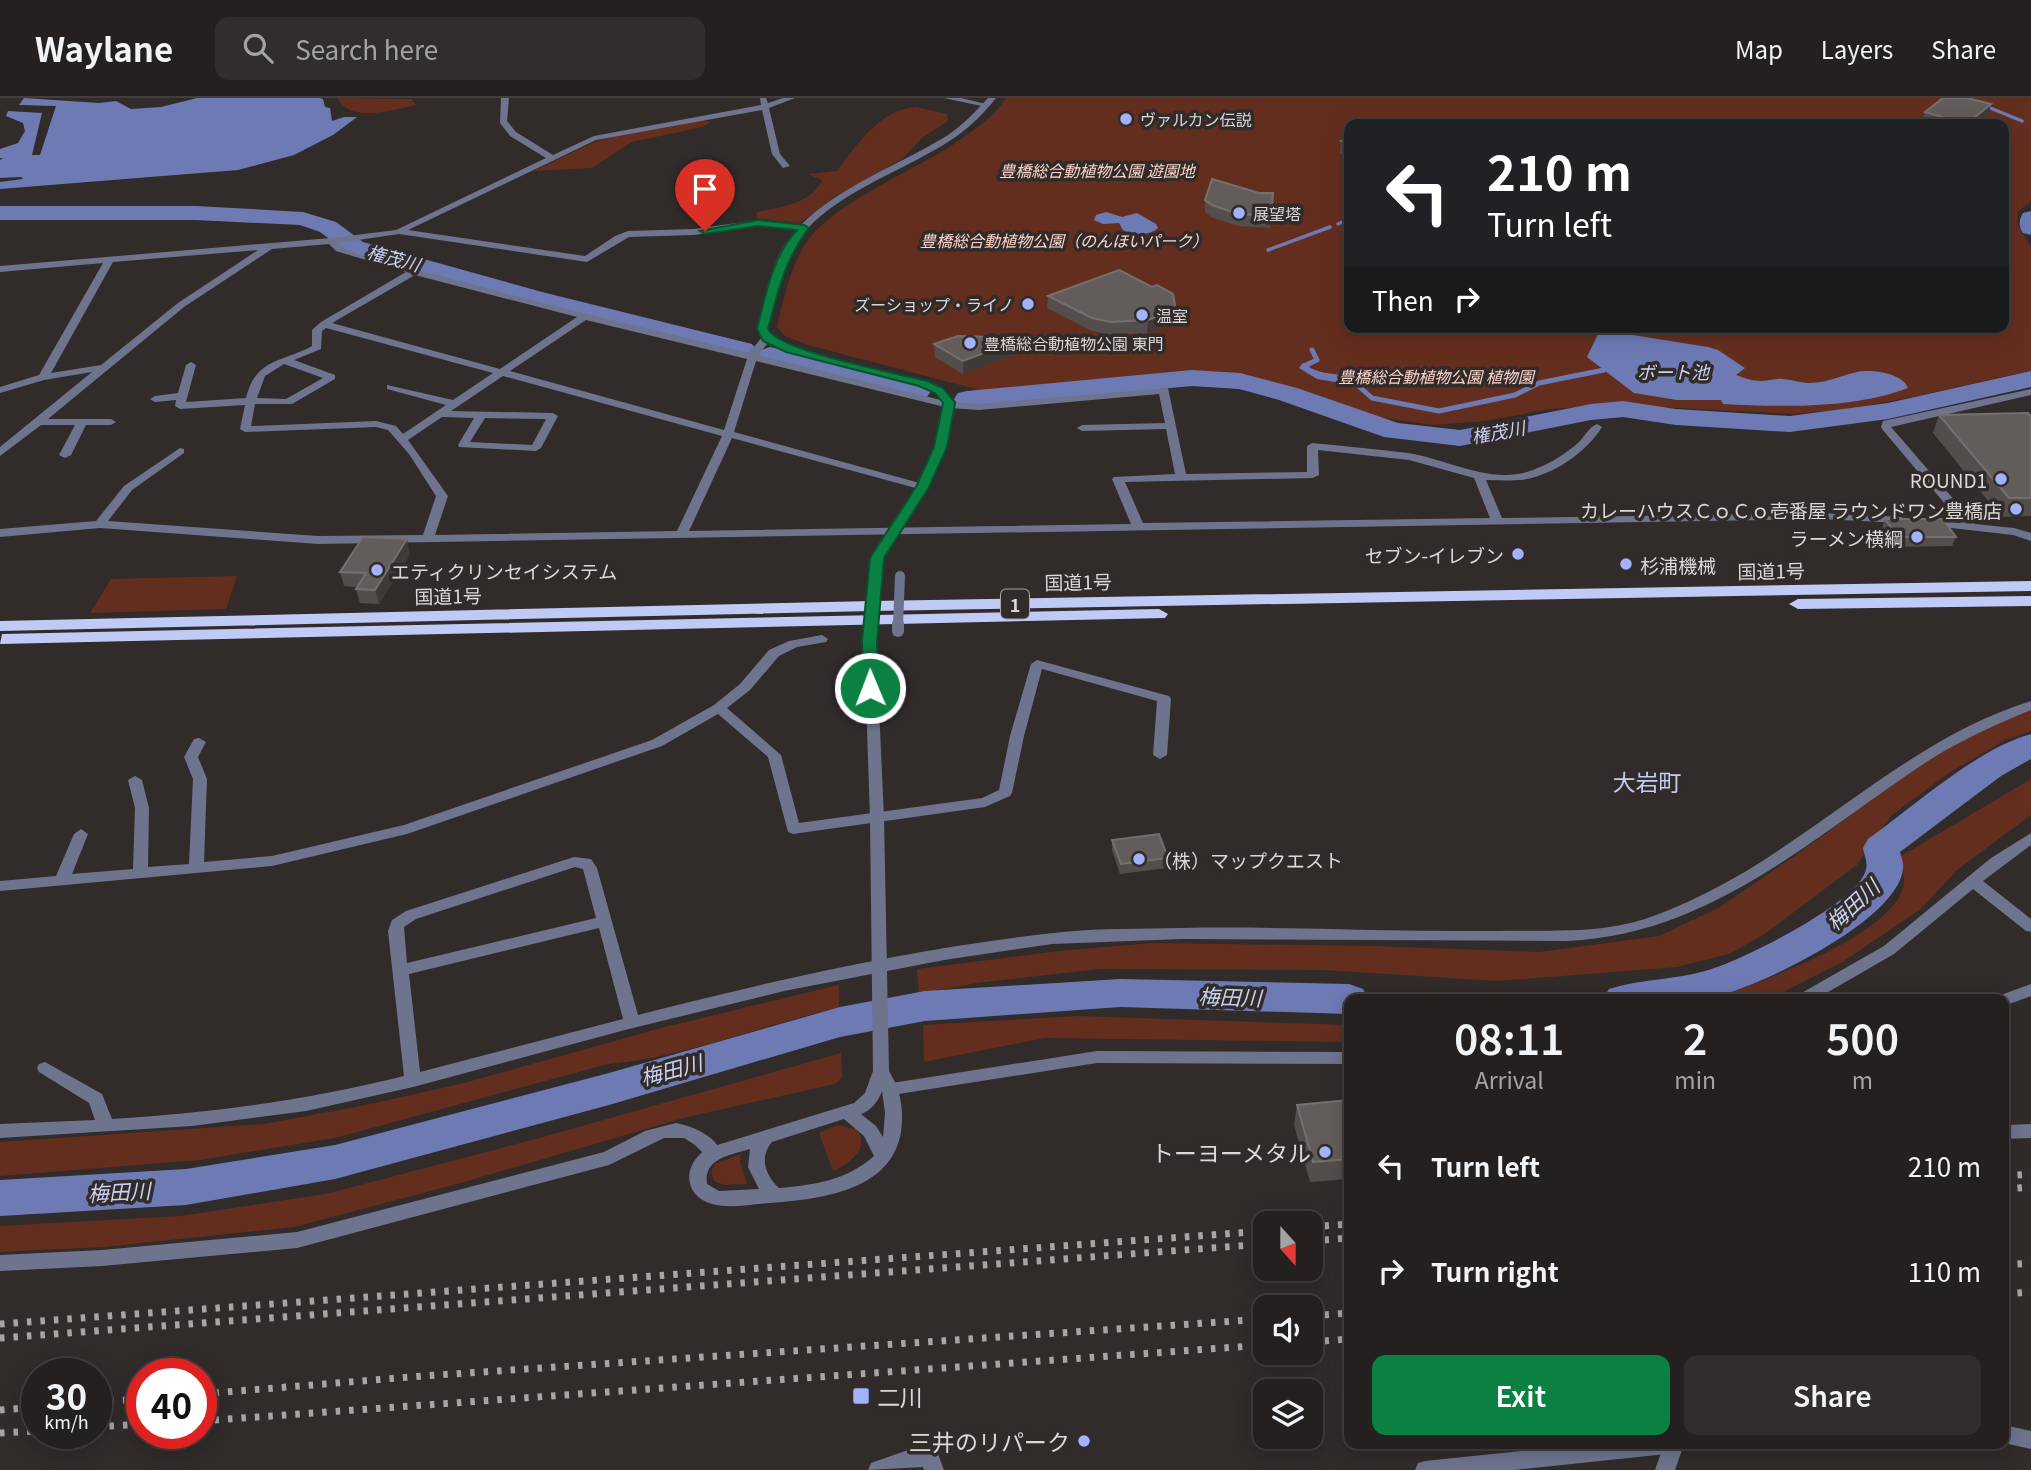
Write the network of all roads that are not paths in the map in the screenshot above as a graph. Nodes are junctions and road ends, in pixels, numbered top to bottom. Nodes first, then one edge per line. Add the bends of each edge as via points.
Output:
1 (505, 98) edge
2 (791, 98) edge
3 (948, 98) edge
4 (989, 101) edge
5 (764, 102) edge
6 (551, 157) junction
7 (786, 166) dead end
8 (804, 228) junction
9 (398, 232) junction
10 (333, 241) junction
11 (270, 246) junction
12 (110, 259) junction
13 (0, 269) edge
14 (413, 272) junction
15 (584, 317) junction
16 (324, 324) junction
17 (767, 338) junction
18 (753, 355) junction
19 (286, 361) junction
20 (191, 365) dead end
21 (102, 368) junction
22 (501, 373) junction
23 (43, 377) junction
24 (391, 387) dead end
25 (0, 390) edge
26 (2031, 392) edge
27 (183, 396) junction
28 (155, 399) dead end
29 (252, 401) junction
30 (456, 404) junction
31 (950, 405) junction
32 (441, 414) junction
33 (481, 415) junction
34 (36, 422) junction
35 (82, 422) junction
36 (111, 422) dead end
37 (1171, 426) junction
38 (1082, 428) dead end
39 (1597, 428) dead end
40 (728, 435) junction
41 (401, 440) junction
42 (180, 451) dead end
43 (0, 453) edge
44 (65, 455) dead end
45 (1479, 476) junction
46 (1181, 477) junction
47 (923, 487) junction
48 (1498, 522) junction
49 (100, 524) junction
50 (1138, 526) junction
51 (1970, 526) junction
52 (895, 530) junction
53 (0, 533) edge
54 (682, 533) junction
55 (2031, 537) edge
56 (428, 538) junction
57 (900, 576) dead end
58 (2031, 586) edge
59 (2031, 601) edge
60 (872, 613) junction
61 (0, 626) edge
62 (898, 631) dead end
63 (822, 639) dead end
64 (0, 640) edge
65 (2031, 705) edge
66 (719, 708) junction
67 (199, 742) dead end
68 (1160, 755) dead end
69 (135, 780) dead end
70 (877, 818) junction
71 (80, 834) dead end
72 (2031, 838) edge
73 (196, 869) junction
74 (140, 872) junction
75 (62, 880) junction
76 (1975, 882) junction
77 (0, 886) edge
78 (605, 921) junction
79 (2031, 927) edge
80 (401, 970) junction
81 (879, 971) junction
82 (2031, 990) edge
83 (1813, 994) edge
84 (2009, 998) edge
85 (632, 1022) junction
86 (1344, 1058) edge
87 (45, 1068) dead end
88 (881, 1072) junction
89 (413, 1081) junction
90 (892, 1089) junction
91 (848, 1113) junction
92 (106, 1126) junction
93 (0, 1131) edge
94 (2031, 1131) edge
95 (2009, 1132) edge
96 (767, 1136) junction
97 (714, 1153) junction
98 (884, 1154) junction
99 (775, 1195) junction
100 (0, 1263) edge
101 (2009, 1435) edge
102 (2031, 1440) edge
103 (1627, 1449) edge
104 (1673, 1449) edge
105 (878, 1470) edge
106 (934, 1470) edge
107 (1425, 1470) edge
108 (1665, 1470) edge

1 - 6 street via 503,121 513,134
2 - 5 street
3 - 4 street
4 - 8 street via 953,135 835,204
5 - 6 street via 612,132
5 - 7 street via 776,154
6 - 9 street
8 - 9 street via 758,223 694,232 628,234 587,259
8 - 17 street via 778,270 762,329
9 - 10 street
10 - 11 street
10 - 14 street via 339,249
11 - 12 street
11 - 21 street via 181,305
12 - 13 street
12 - 23 street
14 - 15 street
14 - 16 street
15 - 18 street
15 - 22 street
16 - 19 street via 317,330 317,347
16 - 22 street
17 - 18 street
17 - 31 street via 790,350 927,385 943,394
18 - 31 street
18 - 40 street
19 - 29 street via 257,379
19 - 29 street via 331,377 288,402
20 - 27 street
21 - 23 street
21 - 34 street
22 - 30 street
22 - 40 street
23 - 25 street
24 - 30 street
26 - 51 street via 1887,423
27 - 28 street
27 - 29 street via 180,406
29 - 41 street via 245,429 376,424 392,428
30 - 32 street
31 - 37 street via 979,407 1164,390
31 - 47 street via 940,447
32 - 33 street
32 - 41 street
33 - 33 street via 505,415 553,416 536,449 463,445
34 - 35 street
34 - 43 street
35 - 36 street
35 - 44 street
37 - 38 street
37 - 46 street
39 - 45 street via 1579,450 1536,475
40 - 47 street
40 - 54 street
41 - 56 street via 442,496
42 - 49 street via 128,488
45 - 46 street via 1410,457 1312,446 1313,475
45 - 48 street
46 - 50 street via 1118,479
47 - 52 street
48 - 50 street
48 - 51 street via 1822,516
49 - 53 street
49 - 56 street via 318,540
50 - 52 street
51 - 55 street
52 - 54 street
52 - 60 street via 877,558
54 - 56 street
57 - 62 street, bridge
58 - 60 highway, 国道1号 / 1
59 - 60 highway, 国道1号 / 1
60 - 61 highway, 国道1号 / 1
60 - 64 highway, 国道1号 / 1
60 - 70 street
63 - 66 street via 774,653 745,687
65 - 81 street via 1956,737 1734,885 1633,928 1582,934 1407,939 1254,933 1056,938
66 - 70 street via 774,755 793,828
66 - 73 street via 657,743 407,829 272,861
67 - 73 street via 191,757 200,779
68 - 70 street via 1164,699 1037,664 1005,793 985,802
69 - 74 street via 142,808
70 - 81 street
71 - 75 street
72 - 76 street
73 - 74 street
74 - 75 street
75 - 77 street
76 - 79 street
76 - 83 street via 1889,950
78 - 80 street
78 - 80 street via 589,865 574,862 401,920 396,928
78 - 85 street
80 - 89 street
81 - 85 street via 802,980
81 - 88 street
82 - 84 street
85 - 89 street
86 - 90 street via 1097,1057
87 - 92 street via 96,1099
88 - 90 street
88 - 91 street via 870,1099
89 - 92 street via 253,1113
90 - 98 street via 893,1135
91 - 96 street
91 - 98 street via 870,1131
92 - 93 street
94 - 95 street
96 - 97 street
96 - 99 street via 756,1166 763,1184
97 - 99 street via 697,1172 699,1186 708,1195 724,1199
97 - 100 street via 693,1132 673,1130 648,1137 609,1158 297,1240
98 - 99 street via 864,1174 835,1188
101 - 102 street
103 - 107 street
104 - 108 street
105 - 106 street via 923,1457 931,1461

